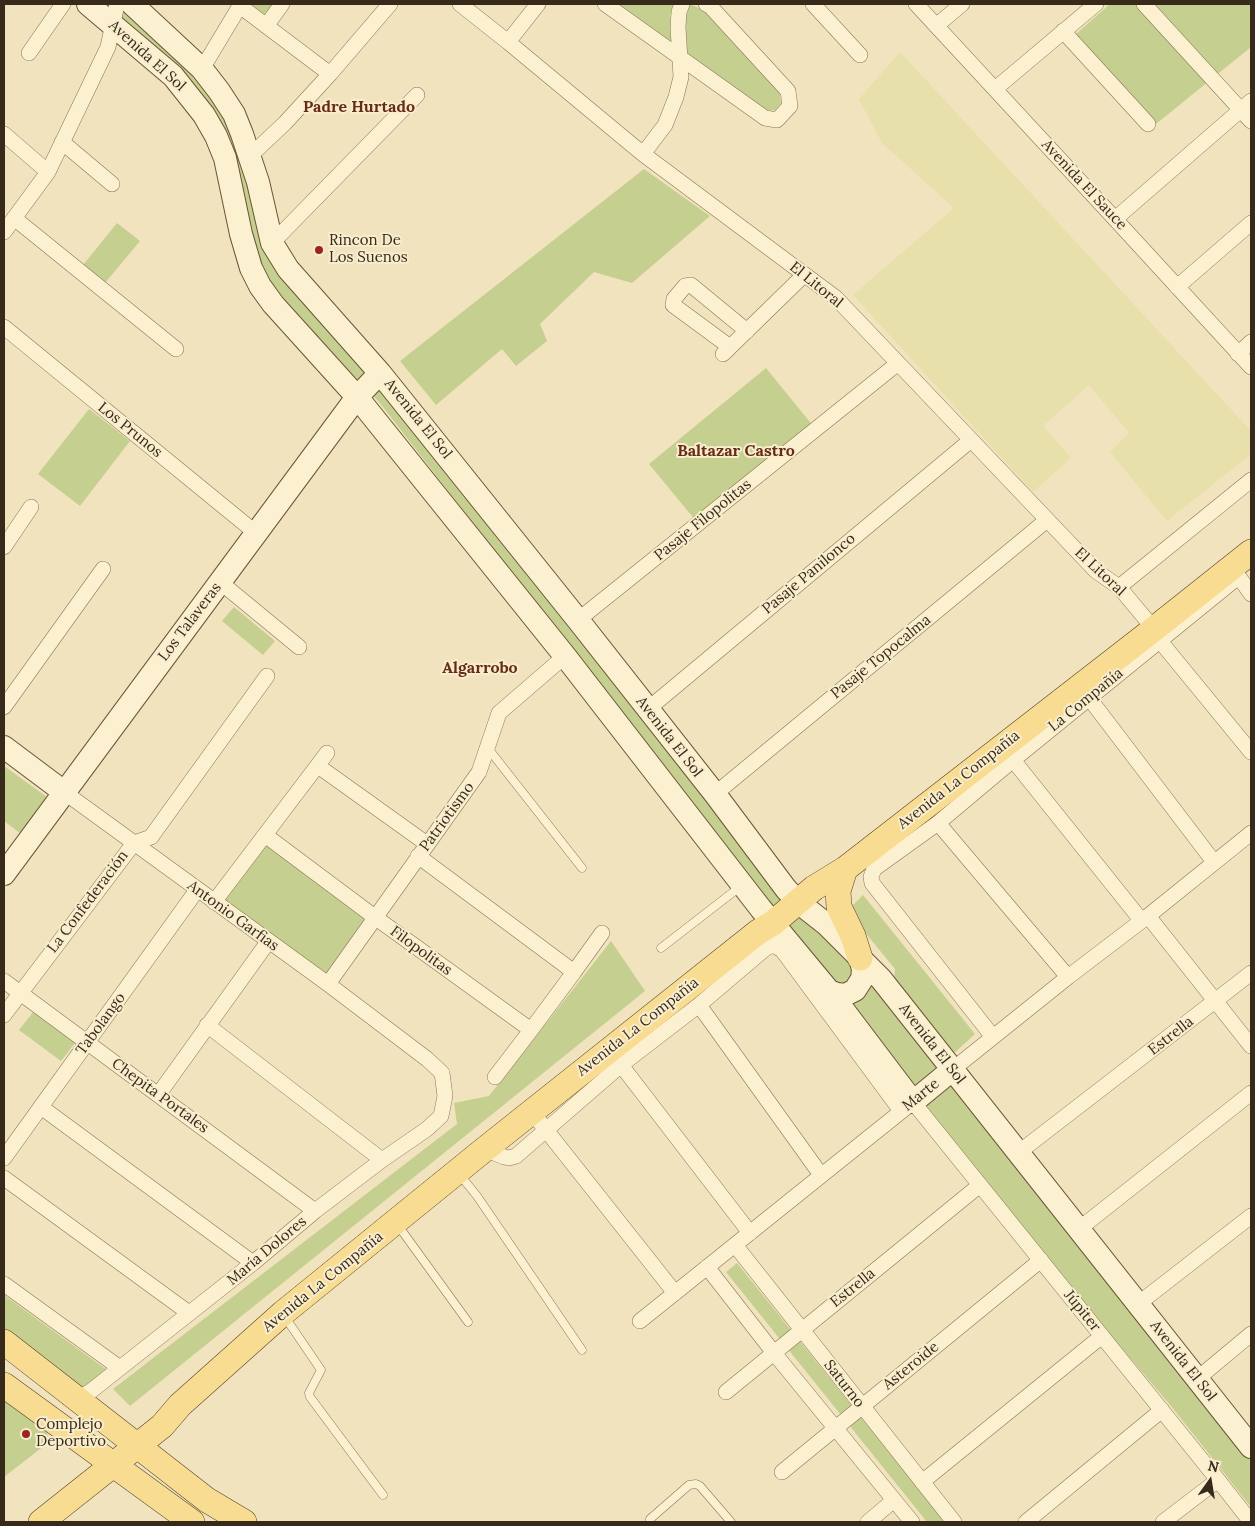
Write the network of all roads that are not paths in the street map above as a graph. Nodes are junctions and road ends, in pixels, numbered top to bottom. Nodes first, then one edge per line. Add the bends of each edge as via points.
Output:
1 (63, 4) edge
2 (88, 4) edge
3 (118, 4) edge
4 (282, 4) edge
5 (390, 4) edge
6 (460, 4) edge
7 (538, 4) edge
8 (605, 4) edge
9 (682, 4) edge
10 (706, 4) edge
11 (813, 4) edge
12 (916, 4) edge
13 (962, 4) edge
14 (1096, 4) edge
15 (1144, 4) edge
16 (241, 5) edge
17 (138, 6) edge
18 (266, 26) junction
19 (936, 26) junction
20 (1063, 31) junction
21 (114, 35) junction
22 (508, 42) junction
23 (29, 53) dead end
24 (860, 55) dead end
25 (680, 56) junction
26 (202, 69) junction
27 (330, 74) junction
28 (995, 89) junction
29 (417, 95) dead end
30 (1248, 110) edge
31 (1148, 124) dead end
32 (4, 134) edge
33 (62, 142) junction
34 (643, 154) junction
35 (250, 156) junction
36 (48, 172) junction
37 (112, 184) dead end
38 (14, 218) junction
39 (1115, 218) junction
40 (1251, 224) edge
41 (4, 232) edge
42 (272, 243) junction
43 (804, 275) junction
44 (1177, 286) junction
45 (4, 327) edge
46 (747, 331) junction
47 (1251, 342) edge
48 (176, 349) dead end
49 (1238, 354) junction
50 (897, 364) junction
51 (1251, 368) edge
52 (380, 373) junction
53 (357, 397) junction
54 (971, 440) junction
55 (1251, 480) edge
56 (32, 507) dead end
57 (1047, 520) junction
58 (256, 533) junction
59 (4, 547) edge
60 (1251, 552) edge
61 (1251, 568) edge
62 (103, 569) dead end
63 (1239, 577) junction
64 (220, 582) junction
65 (1119, 587) junction
66 (1251, 594) edge
67 (578, 620) junction
68 (1157, 635) junction
69 (299, 647) dead end
70 (565, 656) junction
71 (267, 676) dead end
72 (1088, 698) junction
73 (4, 707) edge
74 (648, 709) junction
75 (4, 747) edge
76 (487, 747) junction
77 (1251, 752) edge
78 (328, 753) dead end
79 (1013, 760) junction
80 (318, 766) junction
81 (64, 792) junction
82 (715, 794) junction
83 (938, 823) junction
84 (1251, 833) edge
85 (265, 835) junction
86 (134, 843) junction
87 (427, 844) junction
88 (418, 856) junction
89 (1214, 862) junction
90 (582, 868) dead end
91 (845, 868) junction
92 (4, 874) edge
93 (742, 885) junction
94 (197, 890) junction
95 (214, 902) junction
96 (798, 902) junction
97 (376, 918) junction
98 (1145, 918) junction
99 (773, 923) junction
100 (602, 933) dead end
101 (268, 942) junction
102 (661, 948) dead end
103 (860, 958) junction
104 (574, 972) junction
105 (1251, 973) edge
106 (1068, 977) junction
107 (4, 981) edge
108 (328, 984) junction
109 (829, 991) junction
110 (20, 993) junction
111 (1216, 1001) junction
112 (698, 1005) junction
113 (4, 1015) edge
114 (207, 1025) junction
115 (531, 1030) junction
116 (993, 1036) junction
117 (87, 1042) junction
118 (1251, 1046) edge
119 (621, 1066) junction
120 (952, 1070) junction
121 (495, 1077) dead end
122 (1251, 1093) edge
123 (158, 1095) junction
124 (445, 1096) joint
125 (907, 1106) junction
126 (41, 1107) junction
127 (538, 1121) junction
128 (1018, 1153) junction
129 (4, 1158) edge
130 (382, 1160) junction
131 (457, 1171) junction
132 (821, 1175) junction
133 (4, 1178) edge
134 (980, 1185) junction
135 (315, 1211) junction
136 (1251, 1216) edge
137 (396, 1222) junction
138 (1079, 1230) junction
139 (750, 1233) junction
140 (734, 1245) junction
141 (1041, 1260) junction
142 (253, 1263) junction
143 (707, 1267) junction
144 (4, 1284) edge
145 (675, 1293) junction
146 (1138, 1304) junction
147 (190, 1313) junction
148 (283, 1313) junction
149 (640, 1321) dead end
150 (468, 1322) dead end
151 (802, 1330) junction
152 (1251, 1334) edge
153 (1102, 1336) junction
154 (4, 1342) edge
155 (582, 1350) dead end
156 (774, 1352) junction
157 (120, 1368) junction
158 (1197, 1379) junction
159 (4, 1385) edge
160 (726, 1392) dead end
161 (78, 1399) junction
162 (862, 1406) junction
163 (1162, 1410) junction
164 (835, 1428) junction
165 (138, 1446) junction
166 (1251, 1447) edge
167 (114, 1465) junction
168 (782, 1472) dead end
169 (1218, 1480) junction
170 (922, 1482) junction
171 (382, 1495) dead end
172 (894, 1500) junction
173 (41, 1522) edge
174 (192, 1522) edge
175 (244, 1522) edge
176 (650, 1522) edge
177 (731, 1522) edge
178 (868, 1522) edge
179 (912, 1522) edge
180 (954, 1522) edge
181 (1026, 1522) edge
182 (1163, 1522) edge
183 (1251, 1522) edge

1 - 23 street
2 - 21 main road, Avenida El Sol
3 - 21 street
4 - 18 street
5 - 27 street
6 - 22 street, El Litoral
7 - 22 street
8 - 25 street
9 - 25 street via 678,27
10 - 25 street via 788,91 790,106 777,120 765,118
11 - 24 street
12 - 19 street, Avenida El Sauce
13 - 19 street
14 - 20 street
15 - 30 street
16 - 18 street
16 - 26 street
17 - 21 street
17 - 26 main road, Avenida El Sol
18 - 27 street
19 - 28 street, Avenida El Sauce
20 - 28 street
20 - 31 street
21 - 33 street
21 - 53 main road, Avenida El Sol via 173,76 204,115 225,158 241,234 260,286
22 - 34 street, El Litoral
25 - 34 street via 681,77 676,96 664,125
26 - 35 main road, Avenida El Sol via 234,114
27 - 35 street
28 - 39 street, Avenida El Sauce
29 - 42 street
30 - 39 street
32 - 36 street
33 - 36 street
33 - 37 street
34 - 43 street, El Litoral
35 - 42 main road, Avenida El Sol
36 - 38 street
38 - 41 street
38 - 48 street
39 - 44 street, Avenida El Sauce
40 - 44 street
42 - 52 main road, Avenida El Sol via 288,269
43 - 46 street
43 - 50 street, El Litoral via 836,298
44 - 49 street, Avenida El Sauce
45 - 58 street, Los Prunos
46 - 46 street via 726,350 673,305 674,299 685,286 691,286
47 - 49 street
49 - 51 street, Avenida El Sauce
50 - 54 street, El Litoral
50 - 67 street, Pasaje Filopolitas
52 - 53 main road, Los Talaveras
52 - 67 main road, Avenida El Sol
53 - 58 main road, Los Talaveras
53 - 70 main road, Avenida El Sol
54 - 57 street, El Litoral
54 - 74 street, Pasaje Panilonco
55 - 65 street
56 - 59 street
57 - 65 street, El Litoral via 1096,571
57 - 82 street, Pasaje Topocalma
58 - 64 main road, Los Talaveras
60 - 68 main road, Avenida La Compañía
61 - 63 street, La Compañía
62 - 73 street
63 - 66 street
63 - 68 street, La Compañía
64 - 69 street
64 - 81 main road, Los Talaveras
65 - 68 street, El Litoral
67 - 74 main road, Avenida El Sol
68 - 72 street, La Compañía
68 - 77 street, El Litoral
68 - 91 main road, Avenida La Compañía
70 - 76 street, Patriotismo via 499,713
70 - 93 main road, Avenida El Sol
71 - 86 street, La Confederación via 151,836
72 - 79 street, La Compañía
72 - 89 street
74 - 82 main road, Avenida El Sol
75 - 81 main road, Antonio Garfias
76 - 87 street, Patriotismo via 478,772
76 - 90 lane
78 - 80 street
79 - 83 street, La Compañía
79 - 98 street
80 - 85 street
80 - 87 street
81 - 86 street, Antonio Garfias
81 - 92 main road, Los Talaveras
82 - 96 main road, Avenida El Sol
83 - 106 street
83 - 116 street, La Compañía via 874,869 872,883
84 - 89 street, Marte
85 - 95 street
85 - 97 street, Filopolitas
86 - 94 street, Antonio Garfias
86 - 110 street, La Confederación
87 - 88 street, Patriotismo
88 - 97 street, Patriotismo
88 - 104 street
89 - 98 street, Marte
91 - 96 main road, Avenida La Compañía
91 - 103 main road via 838,891 839,907
93 - 99 main road, Avenida El Sol
93 - 102 lane
94 - 95 street, Antonio Garfias
94 - 117 street, Tabolango
95 - 101 street, Antonio Garfias
96 - 99 main road, Avenida La Compañía
96 - 103 main road, Avenida El Sol
97 - 108 street, Patriotismo
97 - 115 street, Filopolitas
98 - 106 street, Marte
98 - 111 street
99 - 109 main road, Avenida El Sol
99 - 127 main road, Avenida La Compañía via 758,932
100 - 104 street
101 - 108 street, Antonio Garfias
101 - 114 street
103 - 109 main road via 862,979 855,990 845,995
103 - 120 main road, Avenida El Sol via 881,979
104 - 115 street
105 - 111 street, Estrella
106 - 116 street, Marte
107 - 110 street, Chepita Portales
108 - 124 street, Antonio Garfias via 442,1073
109 - 125 main road, Avenida El Sol
110 - 113 street, La Confederación
110 - 117 street, Chepita Portales
111 - 118 street
111 - 128 street, Estrella
112 - 119 street
112 - 125 street, Júpiter via 773,945 782,950
112 - 132 street
114 - 123 street
114 - 130 street
115 - 121 street
116 - 120 street, Marte
117 - 123 street, Chepita Portales
117 - 126 street, Tabolango
119 - 127 street
119 - 139 street
120 - 125 main road, Marte
120 - 128 main road, Avenida El Sol
122 - 138 street
123 - 135 street, Chepita Portales
124 - 130 street, María Dolores via 440,1116
125 - 132 street, Marte
125 - 134 street, Júpiter
126 - 129 street, Tabolango
126 - 142 street
127 - 131 main road, Avenida La Compañía via 485,1149
127 - 145 street
128 - 138 main road, Avenida El Sol
130 - 135 street, María Dolores
131 - 137 main road, Avenida La Compañía
131 - 155 lane
132 - 139 street, Marte
133 - 147 street
134 - 141 street, Júpiter
134 - 151 street, Estrella
135 - 142 street, María Dolores
136 - 146 street
137 - 148 main road, Avenida La Compañía
137 - 150 lane
138 - 146 main road, Avenida El Sol
139 - 140 street, Marte
140 - 143 street, Marte
140 - 151 street, Saturno
141 - 153 street, Júpiter
141 - 162 street, Asteroide
142 - 147 street, María Dolores
143 - 145 street, Marte
143 - 156 street
144 - 157 street
145 - 149 street, Marte
146 - 158 main road, Avenida El Sol
147 - 157 street, María Dolores
148 - 165 main road, Avenida La Compañía
148 - 171 lane via 320,1370 310,1397
151 - 156 street, Estrella
151 - 162 street, Saturno
152 - 158 street
153 - 163 street, Júpiter
153 - 170 street
154 - 161 main road
156 - 160 street, Estrella
156 - 164 street
157 - 161 street, María Dolores
158 - 166 main road, Avenida El Sol
159 - 167 main road
161 - 165 main road
162 - 164 street, Asteroide
162 - 170 street, Saturno
163 - 169 street, Júpiter
163 - 181 street
164 - 168 street, Asteroide
164 - 172 street
165 - 167 main road, Avenida La Compañía
165 - 175 main road via 207,1500
167 - 173 main road, Avenida La Compañía
167 - 174 main road
169 - 182 street
169 - 183 street, Júpiter
170 - 180 street, Saturno
172 - 178 street
172 - 179 street
176 - 177 lane via 689,1485 696,1484

